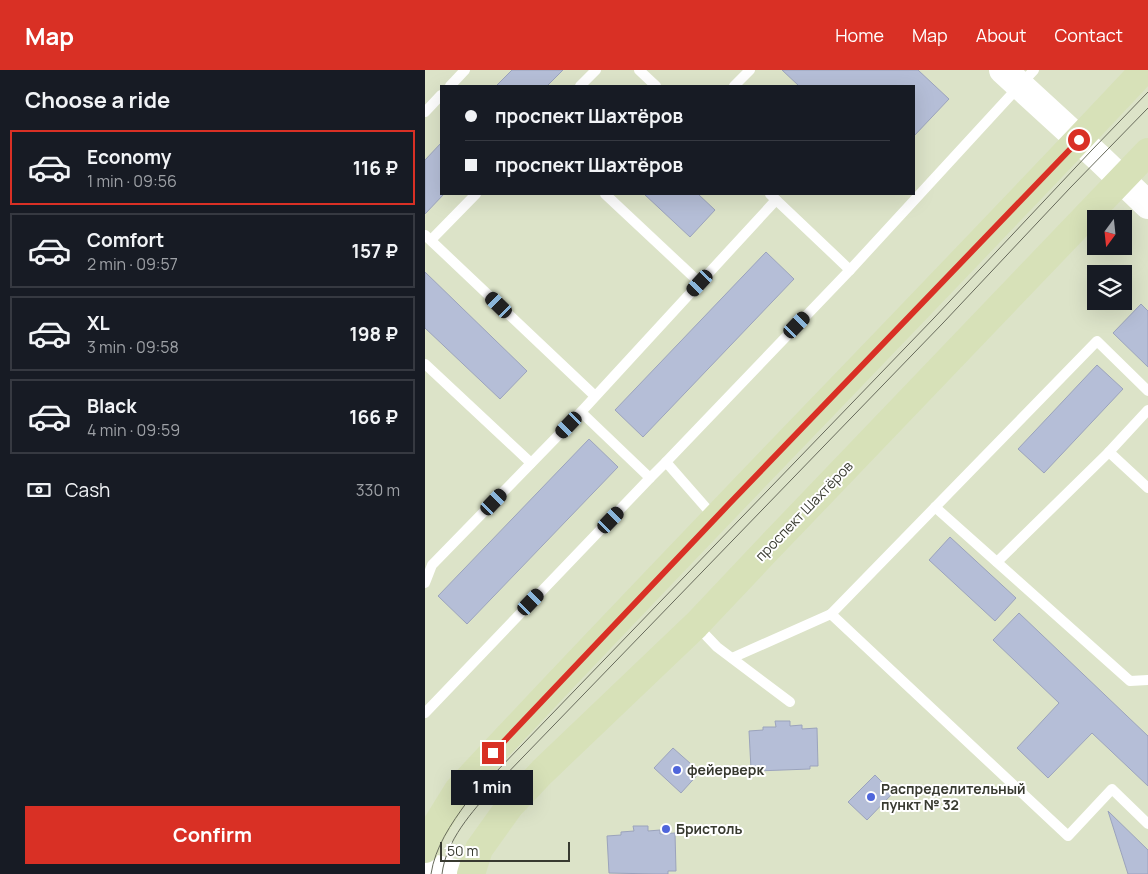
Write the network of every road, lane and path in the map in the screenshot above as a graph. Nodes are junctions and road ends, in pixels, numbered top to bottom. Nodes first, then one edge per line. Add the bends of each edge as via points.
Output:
1 (465, 70) edge
2 (596, 70) edge
3 (639, 70) edge
4 (750, 70) edge
5 (1144, 70) edge
6 (1019, 75) edge
7 (451, 85) edge
8 (581, 85) edge
9 (655, 85) edge
10 (735, 85) edge
11 (440, 96) edge
12 (425, 112) edge
13 (1079, 140) junction
14 (1148, 152) edge
15 (1122, 180) junction
16 (475, 195) edge
17 (606, 195) edge
18 (773, 197) edge
19 (1148, 205) edge
20 (428, 238) edge
21 (850, 270) junction
22 (700, 283) junction
23 (425, 364) edge
24 (1148, 392) edge
25 (595, 396) junction
26 (1148, 410) edge
27 (581, 412) junction
28 (1109, 452) junction
29 (666, 462) junction
30 (531, 464) junction
31 (650, 478) junction
32 (1148, 488) edge
33 (935, 507) junction
34 (715, 518) junction
35 (997, 562) junction
36 (425, 583) edge
37 (831, 614) junction
38 (696, 625) junction
39 (732, 658) junction
40 (1148, 680) edge
41 (790, 702) dead end
42 (425, 713) edge
43 (1148, 824) edge
44 (425, 849) edge
45 (425, 863) edge
46 (471, 873) edge

1 - 7 lane
2 - 8 lane
3 - 9 lane
4 - 10 lane
5 - 13 main road
6 - 13 street
6 - 21 lane
11 - 12 lane
13 - 15 street
13 - 34 main road
14 - 15 main road, проспект Шахтёров
15 - 19 street
15 - 38 main road, проспект Шахтёров
16 - 20 lane
17 - 22 lane
18 - 21 lane
18 - 22 lane
20 - 25 lane
21 - 29 lane
22 - 25 lane
23 - 30 lane
24 - 33 lane via 1097,341
25 - 27 lane
26 - 28 lane
27 - 30 lane
27 - 31 lane
28 - 32 lane
28 - 35 lane
29 - 31 lane
29 - 34 lane
30 - 36 lane via 432,565
31 - 42 lane
33 - 35 lane
33 - 37 lane
34 - 44 main road via 458,790
35 - 40 lane via 1130,681
37 - 39 lane
37 - 43 lane via 1068,836 1112,789
38 - 39 lane
38 - 46 main road, проспект Шахтёров via 509,807 479,849
39 - 41 lane
45 - 46 street

